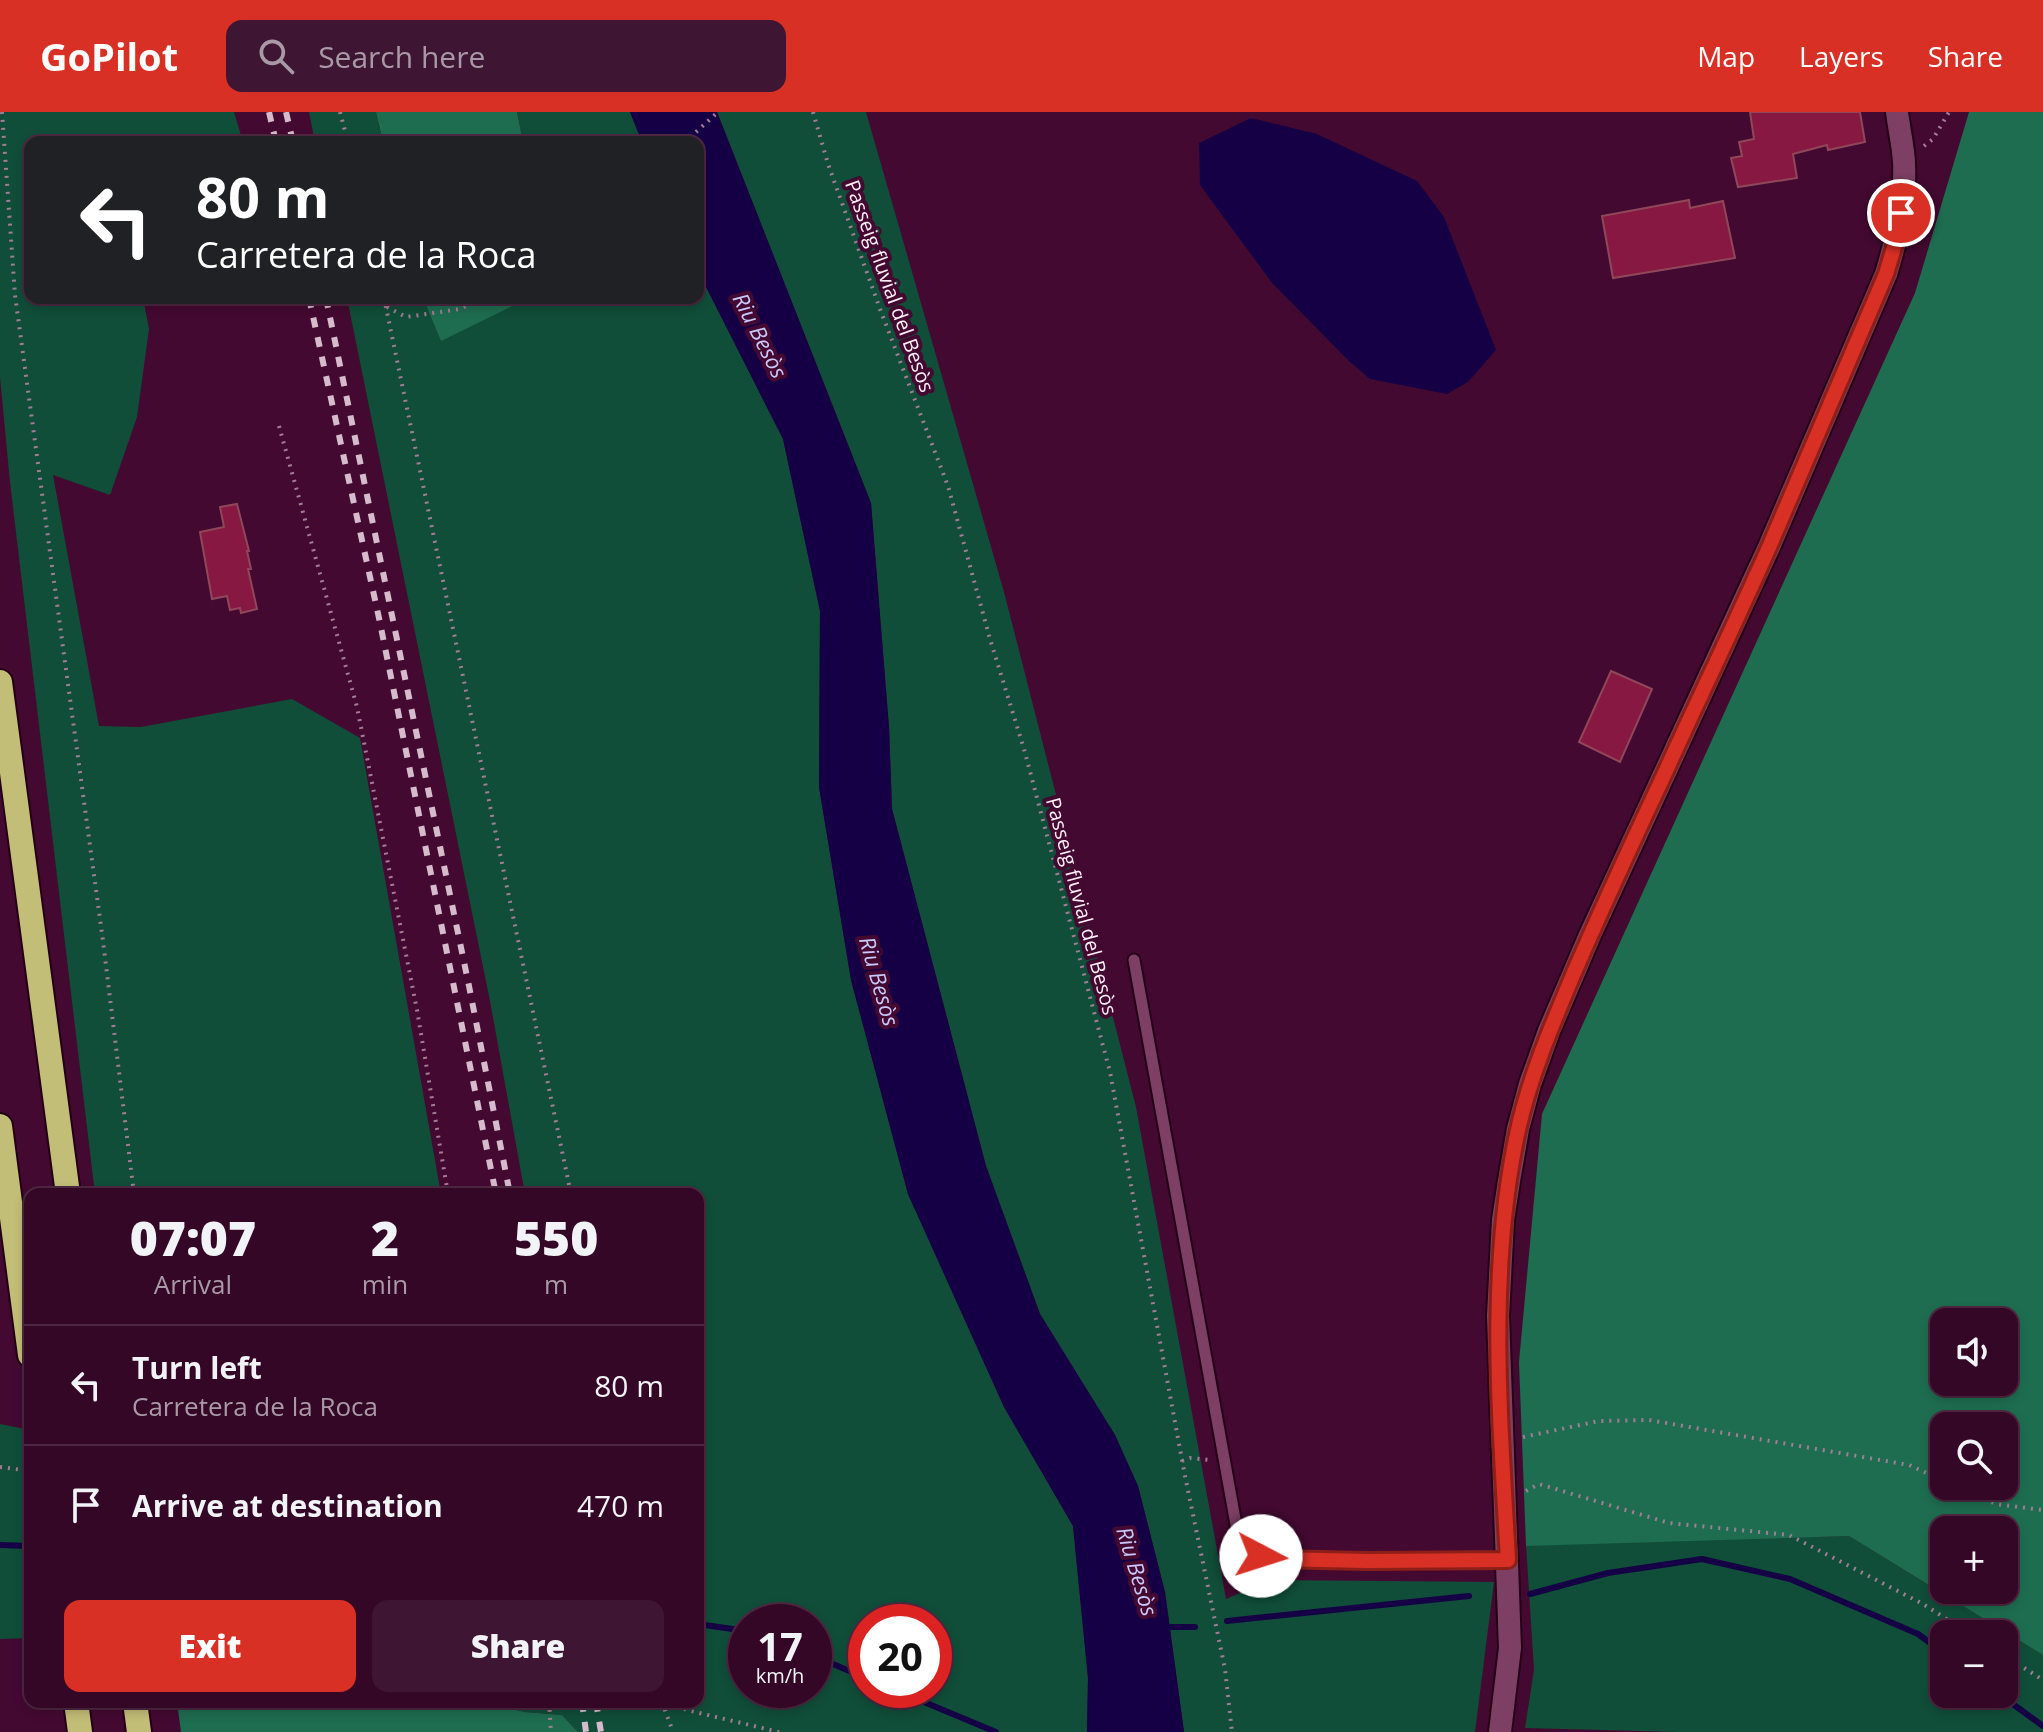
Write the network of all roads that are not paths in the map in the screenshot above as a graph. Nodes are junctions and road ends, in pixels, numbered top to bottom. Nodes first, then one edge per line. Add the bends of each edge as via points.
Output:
1 (1897, 112) edge
2 (0, 682) edge
3 (1134, 960) dead end
4 (0, 1126) edge
5 (67, 1188) edge
6 (24, 1309) edge
7 (1261, 1556) junction
8 (1508, 1560) junction
9 (1234, 1565) dead end
10 (77, 1708) edge
11 (80, 1732) edge
12 (1500, 1732) edge

1 - 8 street via 1904,163 1901,213 1886,274 1769,547 1590,935 1530,1084 1503,1220 1498,1316
2 - 5 highway
3 - 7 lane via 1237,1530
4 - 6 highway
7 - 8 lane
7 - 9 lane
8 - 12 street via 1510,1648
10 - 11 highway

